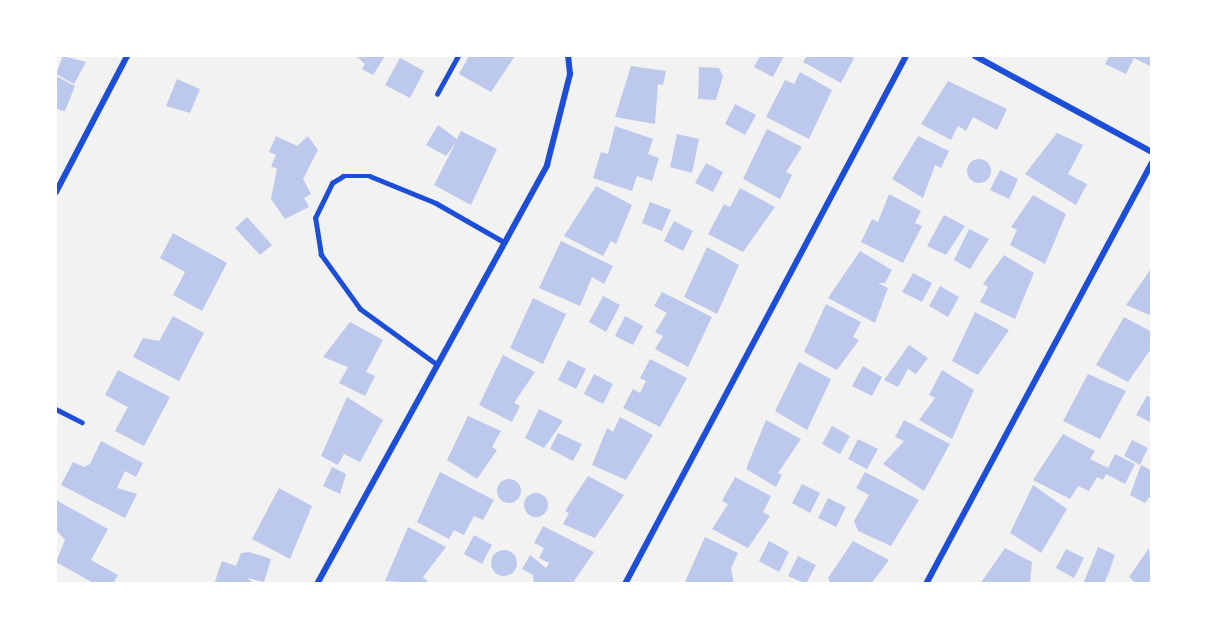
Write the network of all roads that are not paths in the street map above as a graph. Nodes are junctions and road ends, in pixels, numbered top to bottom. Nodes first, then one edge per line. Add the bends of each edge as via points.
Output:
1 (127, 56) edge
2 (458, 56) edge
3 (568, 56) edge
4 (906, 56) edge
5 (975, 56) edge
6 (437, 94) dead end
7 (1152, 152) edge
8 (1152, 163) edge
9 (56, 192) edge
10 (504, 242) junction
11 (437, 365) junction
12 (56, 409) edge
13 (82, 422) dead end
14 (316, 584) edge
15 (625, 584) edge
16 (926, 584) edge

1 - 9 street
2 - 6 lane
3 - 10 street via 570,74 547,165
4 - 15 street
5 - 7 street
8 - 16 street
10 - 11 street
10 - 11 lane via 436,203 370,176 343,176 332,183 315,218 321,255 360,309
11 - 14 street
12 - 13 lane

